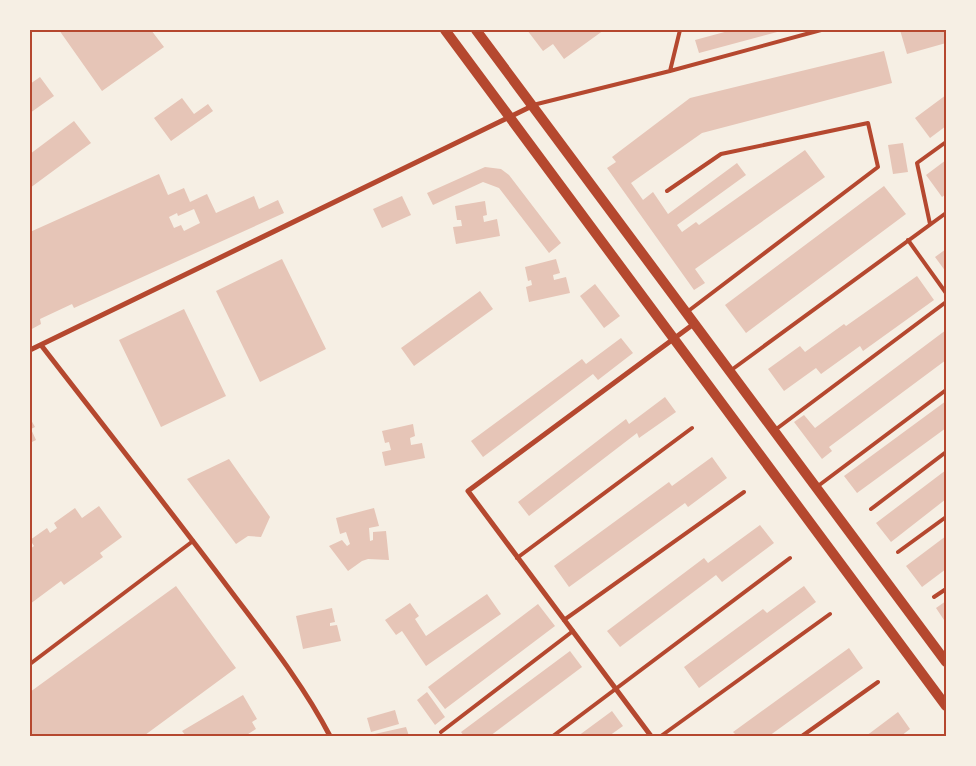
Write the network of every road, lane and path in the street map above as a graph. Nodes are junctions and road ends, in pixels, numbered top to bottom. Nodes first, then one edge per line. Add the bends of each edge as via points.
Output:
1 (445, 30) edge
2 (476, 30) edge
3 (680, 30) edge
4 (821, 30) edge
5 (670, 71) junction
6 (533, 106) junction
7 (509, 117) junction
8 (946, 142) edge
9 (667, 191) dead end
10 (946, 213) edge
11 (930, 224) junction
12 (908, 240) junction
13 (946, 293) edge
14 (946, 302) edge
15 (686, 312) junction
16 (695, 323) junction
17 (674, 339) junction
18 (41, 345) junction
19 (30, 350) edge
20 (730, 371) junction
21 (946, 390) edge
22 (692, 428) dead end
23 (774, 431) junction
24 (946, 452) edge
25 (816, 487) junction
26 (744, 492) dead end
27 (871, 509) dead end
28 (946, 517) edge
29 (193, 541) junction
30 (898, 552) dead end
31 (518, 558) junction
32 (790, 558) dead end
33 (946, 589) edge
34 (934, 597) dead end
35 (830, 614) dead end
36 (564, 620) junction
37 (573, 631) junction
38 (946, 662) edge
39 (30, 664) edge
40 (878, 682) dead end
41 (616, 688) junction
42 (946, 706) edge
43 (441, 732) dead end
44 (330, 736) edge
45 (553, 736) edge
46 (652, 736) edge
47 (661, 736) edge
48 (802, 736) edge

1 - 7 main road
2 - 6 main road
3 - 5 lane
4 - 5 lane
5 - 6 lane
6 - 7 street
6 - 15 main road
7 - 17 main road
7 - 18 street
8 - 11 lane via 917,163
9 - 15 lane via 721,154 868,123 878,167
10 - 11 lane
11 - 12 lane
12 - 13 lane
12 - 20 lane
14 - 23 lane
15 - 16 main road
16 - 17 street
16 - 20 main road
17 - 31 street via 468,491
17 - 42 main road
18 - 19 street
18 - 29 street
20 - 23 main road
21 - 25 lane
22 - 31 lane
23 - 25 main road
24 - 27 lane
25 - 38 main road
26 - 36 lane
28 - 30 lane
29 - 39 lane
29 - 44 street via 286,665
31 - 36 street
32 - 41 lane
33 - 34 lane
35 - 47 lane
36 - 37 street
37 - 41 street
37 - 43 lane
40 - 48 lane
41 - 45 lane
41 - 46 street

